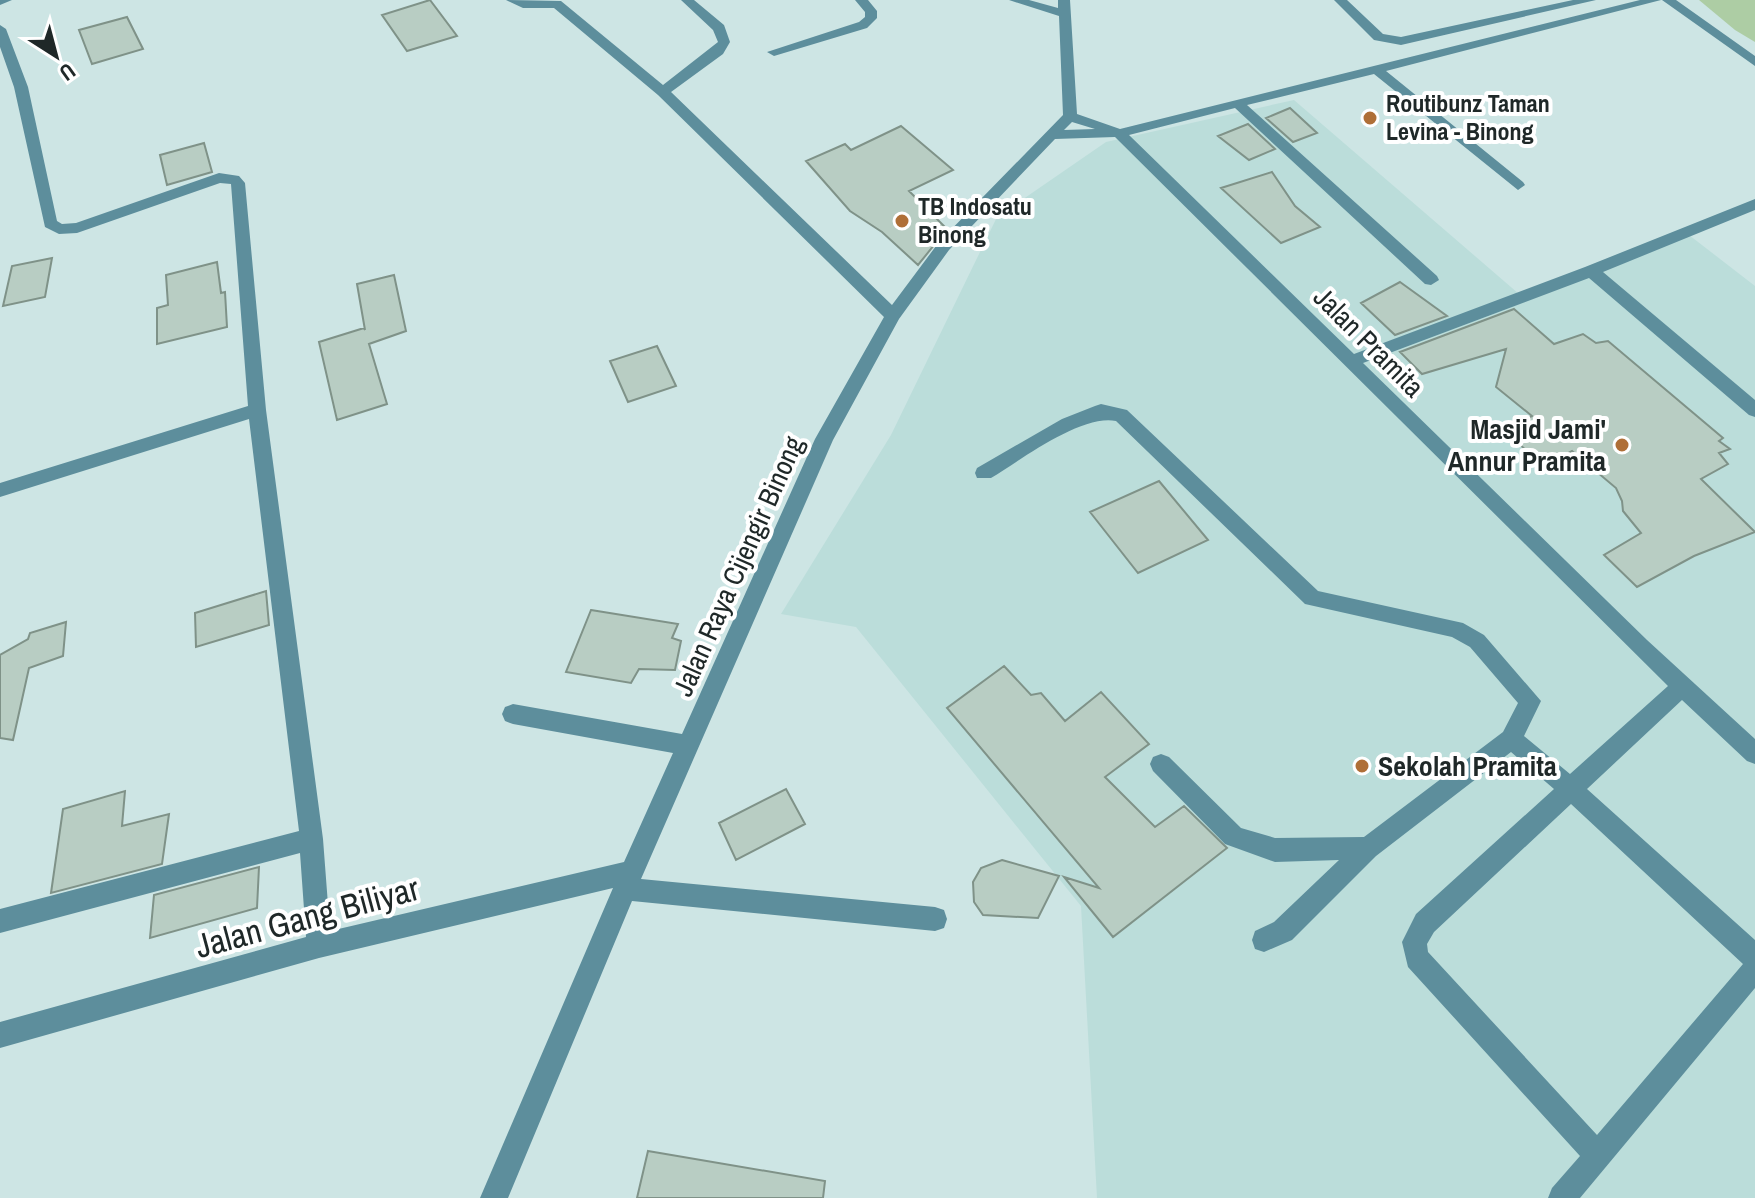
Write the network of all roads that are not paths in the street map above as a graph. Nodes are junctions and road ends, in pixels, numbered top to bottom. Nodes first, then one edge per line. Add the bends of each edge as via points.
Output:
1 (512, 0) edge
2 (687, 0) edge
3 (861, 0) edge
4 (1015, 0) edge
5 (1340, 0) edge
6 (1590, 0) edge
7 (1655, 0) edge
8 (1668, 0) edge
9 (558, 2) edge
10 (1064, 7) edge
11 (2, 37) edge
12 (774, 52) dead end
13 (1755, 62) edge
14 (1375, 68) junction
15 (663, 92) junction
16 (1239, 105) junction
17 (1070, 116) junction
18 (1119, 133) junction
19 (1053, 135) junction
20 (1518, 185) dead end
21 (1755, 204) edge
22 (1591, 271) junction
23 (1431, 280) dead end
24 (893, 316) junction
25 (1349, 362) junction
26 (257, 410) junction
27 (1755, 410) edge
28 (984, 473) dead end
29 (0, 490) edge
30 (1682, 686) junction
31 (513, 714) dead end
32 (1511, 739) junction
33 (689, 746) junction
34 (1755, 754) edge
35 (1161, 764) dead end
36 (1571, 789) junction
37 (311, 839) junction
38 (1368, 848) junction
39 (629, 880) junction
40 (935, 919) dead end
41 (0, 921) edge
42 (1264, 940) dead end
43 (319, 946) junction
44 (1755, 966) edge
45 (0, 1035) edge
46 (1598, 1156) junction
47 (494, 1198) edge
48 (1562, 1198) edge

1 - 9 street
2 - 15 street via 719,28 724,42
3 - 12 street via 871,11 863,25
4 - 10 street
5 - 6 street via 1379,37 1401,41
7 - 14 street
8 - 13 street
9 - 15 street
10 - 17 street
11 - 26 street via 21,87 50,223 59,229 77,228 219,178 238,183
14 - 16 street
14 - 20 street
15 - 24 street
16 - 18 street
16 - 23 street
17 - 18 street, Jalan Pramita
17 - 19 street, Jalan Raya Cijengir Binong
18 - 19 street
18 - 25 street, Jalan Pramita
19 - 24 street, Jalan Raya Cijengir Binong via 944,246
21 - 22 street
22 - 25 street
22 - 27 street
24 - 33 street, Jalan Raya Cijengir Binong via 824,439
25 - 30 street, Jalan Pramita
26 - 29 street
26 - 37 street
28 - 32 street via 1079,420 1101,411 1121,415 1312,598 1456,629 1477,641 1530,701
30 - 34 street, Jalan Pramita
30 - 36 street
31 - 33 street
32 - 36 street
32 - 38 street
33 - 39 street, Jalan Raya Cijengir Binong
35 - 38 street via 1233,836 1252,844 1275,850
36 - 44 street via 1754,956
36 - 46 street via 1425,923 1414,942 1417,958
37 - 41 street
37 - 43 street
38 - 42 street via 1283,931
39 - 40 street, Jalan Gang Biliyar
39 - 43 street, Jalan Gang Biliyar
39 - 47 street, Jalan Raya Cijengir Binong
43 - 45 street, Jalan Gang Biliyar
44 - 46 street
46 - 48 street

